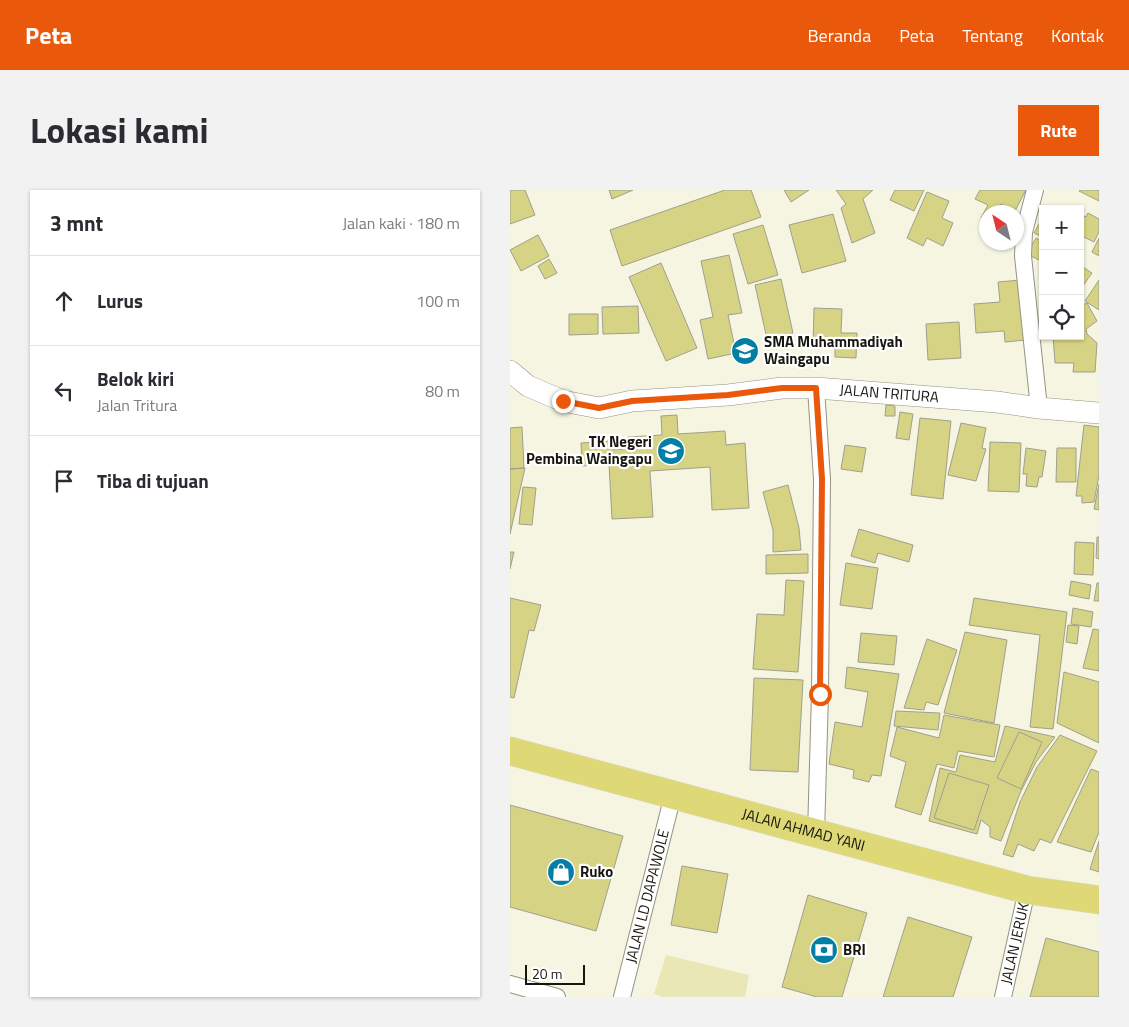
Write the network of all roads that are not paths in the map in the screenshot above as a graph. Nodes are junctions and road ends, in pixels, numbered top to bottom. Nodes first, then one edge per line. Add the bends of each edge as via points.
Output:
1 (1036, 190) edge
2 (510, 371) edge
3 (816, 388) junction
4 (1039, 408) junction
5 (1099, 413) edge
6 (510, 751) edge
7 (674, 795) junction
8 (816, 834) junction
9 (1027, 890) junction
10 (1099, 900) edge
11 (510, 984) edge
12 (557, 997) edge
13 (622, 997) edge
14 (1003, 997) edge

1 - 4 street via 1024,232 1023,256
2 - 3 street, JALAN TRITURA via 528,386 563,401 599,408 632,401
3 - 4 street, JALAN TRITURA
3 - 8 street via 822,479
4 - 5 street, JALAN TRITURA
6 - 7 highway, JALAN AHMAD YANI
7 - 8 highway, JALAN AHMAD YANI
7 - 13 street, JALAN LD DAPAWOLE
8 - 9 highway, JALAN AHMAD YANI
9 - 10 highway, JALAN AHMAD YANI
9 - 14 street, JALAN JERUK
11 - 12 street

